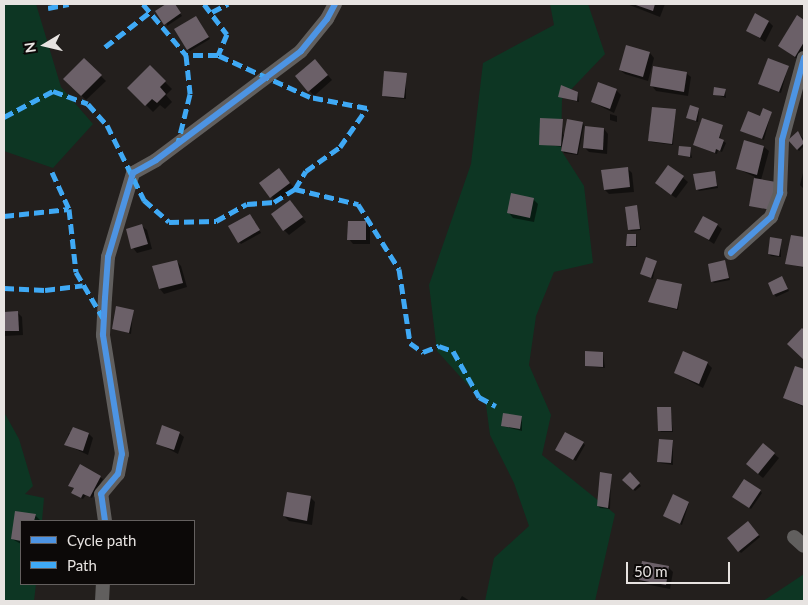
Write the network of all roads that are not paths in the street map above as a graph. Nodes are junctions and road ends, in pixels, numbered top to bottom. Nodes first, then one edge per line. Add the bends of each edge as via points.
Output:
1 (335, 4) edge
2 (804, 58) edge
3 (731, 253) dead end
4 (104, 520) edge
5 (103, 585) edge
6 (102, 601) edge

1 - 4 street via 327,19 300,51 156,160 133,173 108,257 103,335 114,421 122,454 118,474 101,494
2 - 3 street via 782,140 780,193 771,217
5 - 6 street

